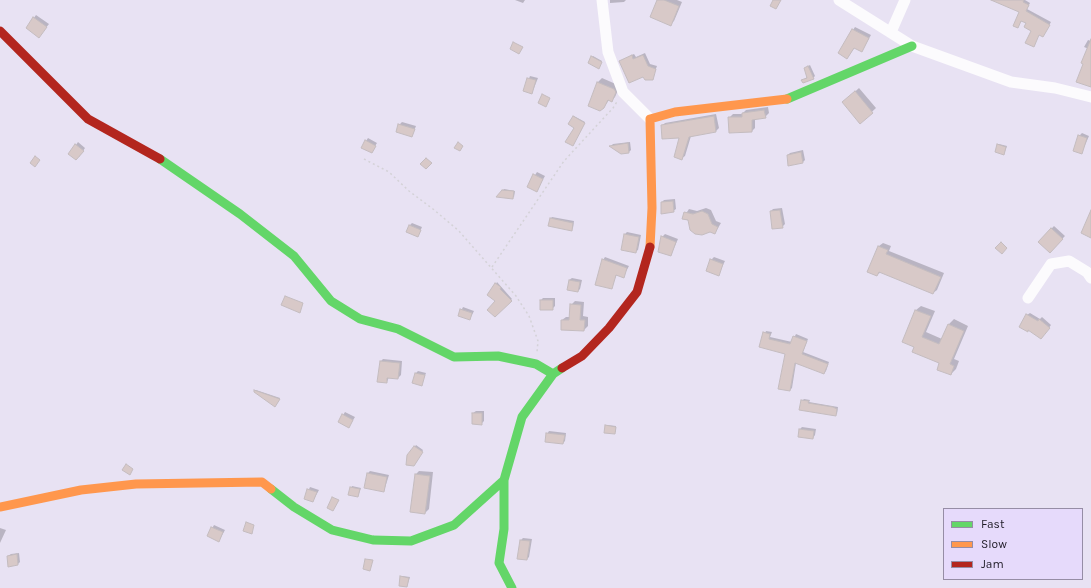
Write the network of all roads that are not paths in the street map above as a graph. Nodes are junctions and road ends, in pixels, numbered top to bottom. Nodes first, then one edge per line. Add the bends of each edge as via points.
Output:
1 (602, 0) edge
2 (839, 0) edge
3 (905, 0) edge
4 (0, 31) edge
5 (891, 32) junction
6 (912, 46) junction
7 (1091, 97) edge
8 (650, 119) junction
9 (1091, 278) edge
10 (1028, 298) dead end
11 (553, 374) junction
12 (504, 480) junction
13 (0, 507) edge
14 (512, 588) edge

1 - 8 street via 608,52 623,92
2 - 5 street
3 - 5 street
4 - 11 street via 88,119 170,165 240,214 294,256 331,301 360,319 398,329 454,356 498,356 536,364
5 - 6 street
6 - 7 street via 1011,82 1055,88
6 - 8 street via 792,98 675,112
8 - 11 street via 650,248 637,292 610,328 582,356
9 - 10 street via 1087,272 1069,261 1052,264
11 - 12 street via 522,417
12 - 13 street via 454,525 411,541 373,540 332,530 294,507 262,482 136,484 81,490
12 - 14 street via 504,529 499,563

